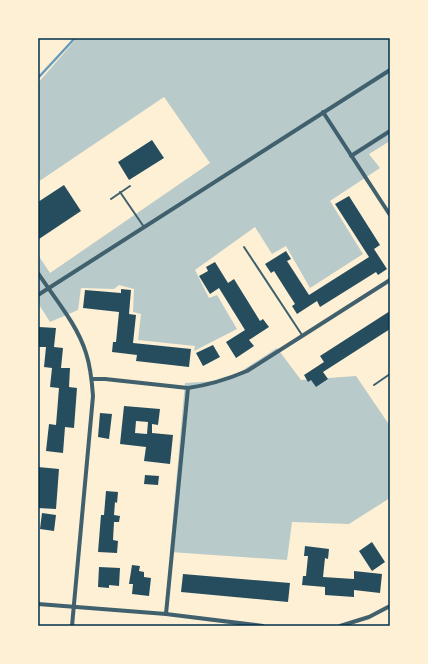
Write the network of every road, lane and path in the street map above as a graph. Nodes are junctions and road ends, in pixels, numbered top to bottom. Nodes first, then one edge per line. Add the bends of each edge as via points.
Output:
1 (390, 70) edge
2 (323, 112) junction
3 (390, 131) edge
4 (352, 156) junction
5 (130, 186) dead end
6 (120, 192) junction
7 (111, 199) dead end
8 (390, 215) edge
9 (144, 227) junction
10 (244, 247) dead end
11 (38, 273) edge
12 (390, 280) edge
13 (48, 288) junction
14 (38, 296) edge
15 (302, 335) junction
16 (390, 374) edge
17 (92, 379) junction
18 (374, 385) dead end
19 (188, 388) junction
20 (38, 604) edge
21 (390, 606) edge
22 (73, 607) junction
23 (166, 614) junction
24 (72, 626) edge
25 (263, 626) edge
26 (340, 626) edge

1 - 2 street
2 - 4 street
2 - 9 street
3 - 4 street
4 - 8 street
5 - 6 lane
6 - 7 lane
6 - 9 lane
9 - 13 street
10 - 15 lane
11 - 13 street
12 - 15 street
13 - 14 street
13 - 17 street via 80,338
15 - 19 street via 231,378
16 - 18 lane
17 - 19 street
17 - 22 street via 93,396
19 - 23 street
20 - 22 street
21 - 26 street via 368,617
22 - 23 street
22 - 24 street
23 - 25 street

